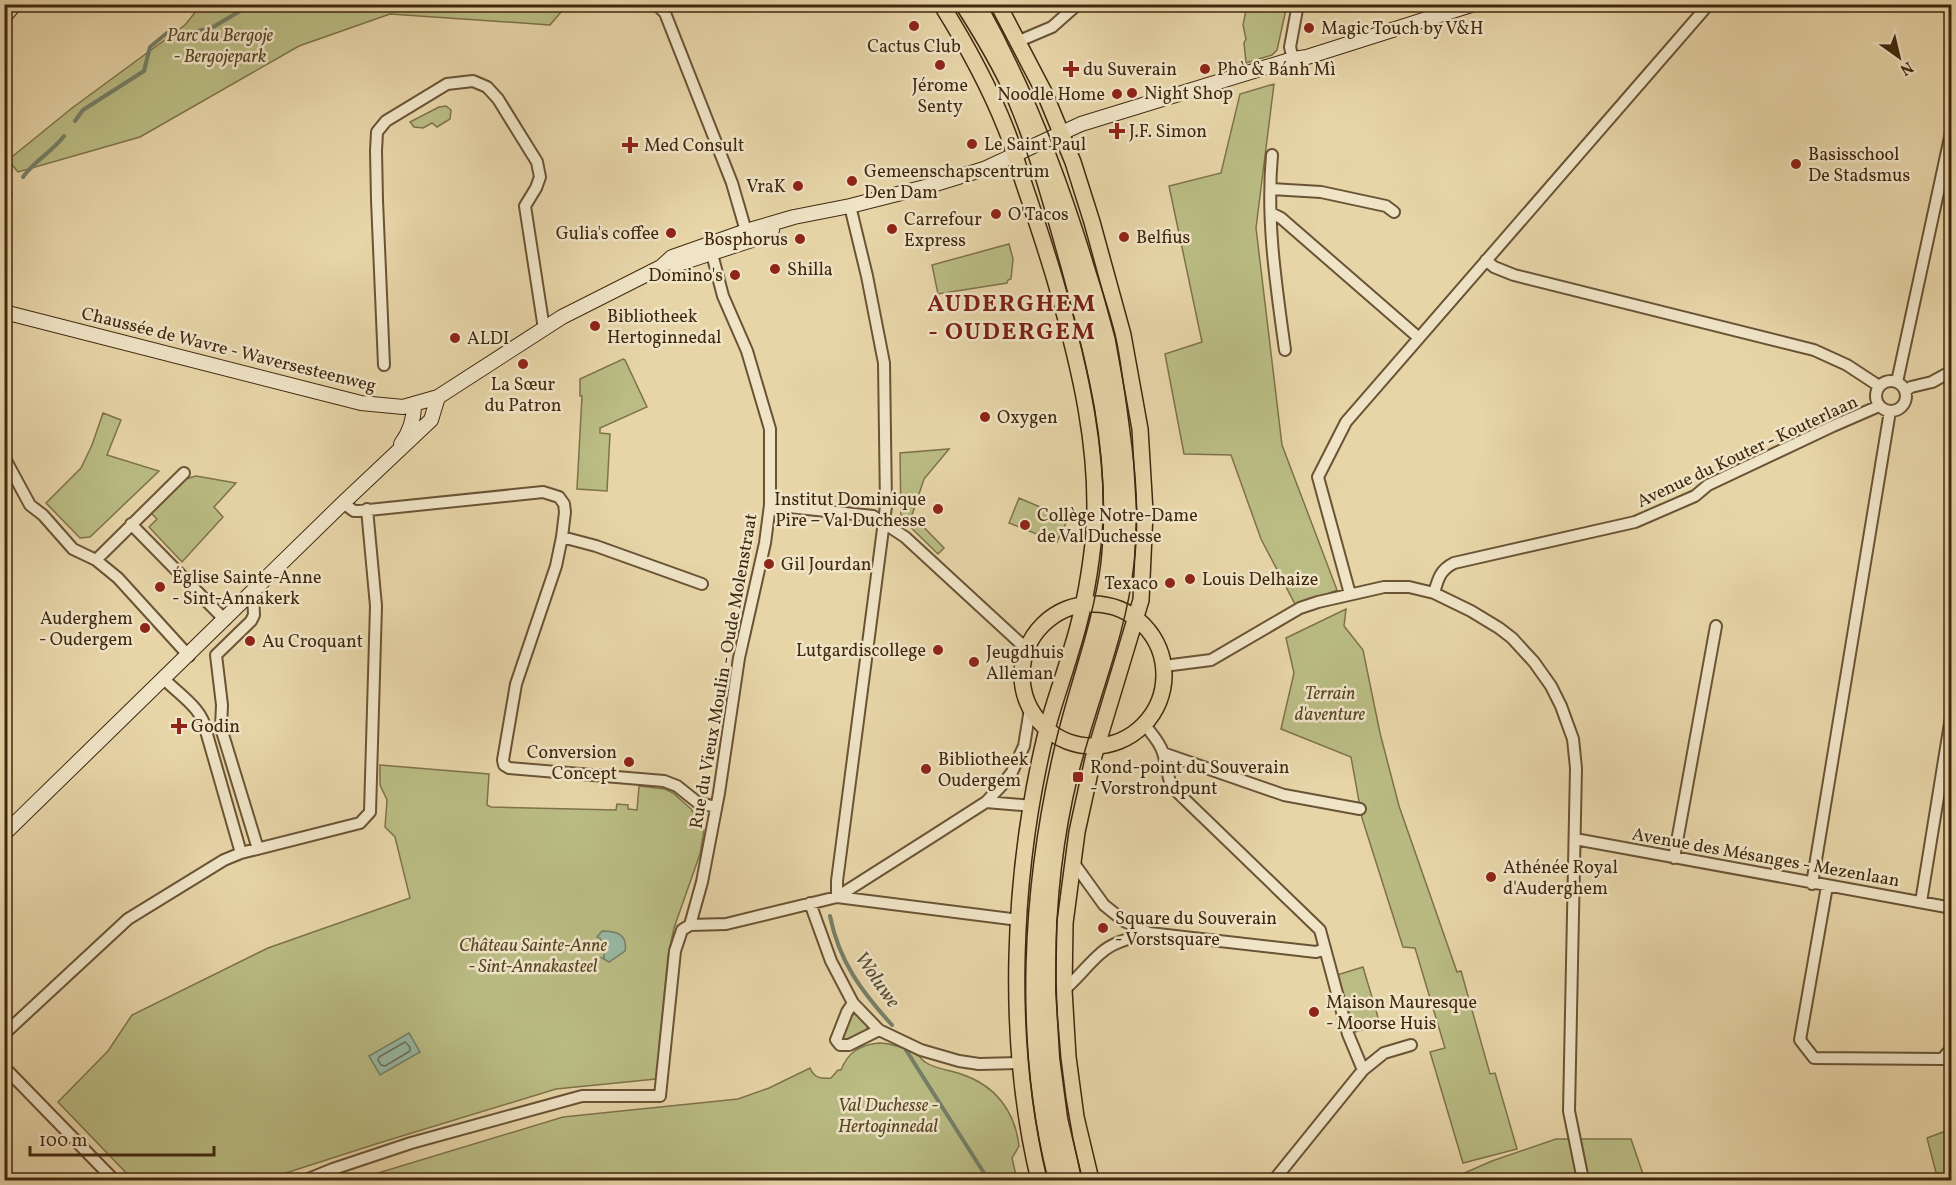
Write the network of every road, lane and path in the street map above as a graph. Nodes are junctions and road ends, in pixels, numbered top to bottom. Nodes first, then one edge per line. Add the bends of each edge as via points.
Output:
1 (15, 4) edge
2 (941, 4) edge
3 (998, 4) edge
4 (1078, 4) edge
5 (1298, 4) edge
6 (1474, 4) edge
7 (1709, 4) edge
8 (658, 5) edge
9 (4, 17) edge
10 (1019, 42) junction
11 (1293, 59) junction
12 (1952, 129) edge
13 (1061, 133) junction
14 (1272, 155) dead end
15 (1015, 156) junction
16 (1270, 189) junction
17 (850, 206) junction
18 (1394, 212) dead end
19 (1271, 213) junction
20 (748, 236) junction
21 (712, 254) junction
22 (1486, 260) junction
23 (661, 267) junction
24 (4, 312) edge
25 (544, 329) junction
26 (1419, 338) junction
27 (1286, 350) dead end
28 (384, 365) dead end
29 (1951, 374) edge
30 (1897, 382) junction
31 (1879, 386) junction
32 (1905, 391) junction
33 (438, 397) junction
34 (414, 404) junction
35 (1879, 406) junction
36 (1890, 411) junction
37 (395, 453) junction
38 (4, 457) edge
39 (184, 473) dead end
40 (343, 503) junction
41 (770, 505) junction
42 (367, 509) junction
43 (884, 523) junction
44 (131, 524) junction
45 (562, 537) junction
46 (96, 560) junction
47 (702, 584) dead end
48 (253, 593) junction
49 (1434, 593) junction
50 (1350, 594) junction
51 (1083, 604) junction
52 (1136, 618) junction
53 (225, 620) junction
54 (1716, 626) dead end
55 (203, 642) junction
56 (1028, 646) junction
57 (216, 655) junction
58 (189, 656) junction
59 (1164, 666) junction
60 (165, 680) junction
61 (1030, 709) junction
62 (1952, 711) edge
63 (221, 717) junction
64 (205, 721) junction
65 (1144, 724) junction
66 (1047, 730) junction
67 (1097, 746) junction
68 (1163, 753) junction
69 (986, 802) junction
70 (1033, 806) junction
71 (715, 807) junction
72 (1360, 810) dead end
73 (4, 834) edge
74 (1575, 839) junction
75 (258, 849) junction
76 (241, 853) junction
77 (1674, 858) junction
78 (1073, 862) junction
79 (1812, 884) junction
80 (1827, 886) junction
81 (837, 897) junction
82 (1921, 902) junction
83 (810, 903) junction
84 (1952, 908) edge
85 (1019, 920) junction
86 (690, 925) junction
87 (1149, 933) junction
88 (1325, 949) junction
89 (1064, 990) junction
90 (853, 1002) junction
91 (879, 1030) junction
92 (4, 1034) edge
93 (1411, 1046) dead end
94 (1952, 1048) edge
95 (1020, 1063) junction
96 (4, 1067) edge
97 (1363, 1070) junction
98 (114, 1180) edge
99 (306, 1180) edge
100 (1039, 1180) edge
101 (1091, 1180) edge
102 (1274, 1180) edge
103 (1583, 1180) edge

1 - 9 main road
2 - 15 main road via 994,100
3 - 10 main road
4 - 10 street via 1052,27
5 - 11 street via 1290,47
6 - 11 main road, Chaussée de Wavre - Waversesteenweg
7 - 22 street
8 - 20 street via 665,13 732,183
10 - 13 main road
11 - 13 main road, Chaussée de Wavre - Waversesteenweg
12 - 30 street
13 - 15 main road, Chaussée de Wavre - Waversesteenweg
13 - 52 main road via 1092,222 1124,335 1140,429 1145,549
14 - 16 street
15 - 17 main road, Chaussée de Wavre - Waversesteenweg via 929,186
15 - 51 main road via 1072,340 1089,434 1095,520
16 - 18 street via 1321,192 1386,206
16 - 19 street
17 - 20 main road, Chaussée de Wavre - Waversesteenweg via 794,216
17 - 43 street via 884,363
19 - 26 street
19 - 27 street via 1272,261
20 - 21 main road, Chaussée de Wavre - Waversesteenweg
20 - 23 main road, Chaussée de Wavre - Waversesteenweg via 672,257
21 - 23 main road, Chaussée de Wavre - Waversesteenweg
21 - 41 street, Rue du Vieux Moulin - Oude Molenstraat via 770,429
22 - 26 street
22 - 31 street via 1514,275 1814,350
23 - 25 main road, Chaussée de Wavre - Waversesteenweg via 607,292
24 - 34 main road, Chaussée de Wavre - Waversesteenweg via 361,403
25 - 28 street via 525,206 540,177 537,162 487,87 472,81 447,84 386,121 377,132
25 - 33 main road, Chaussée de Wavre - Waversesteenweg
26 - 50 street via 1346,422 1318,477
29 - 32 street
30 - 31 street via 1887,381
30 - 32 street
31 - 35 street via 1875,396
32 - 36 street via 1903,405
33 - 34 main road, Chaussée de Wavre - Waversesteenweg
33 - 37 main road via 431,420
34 - 37 main road via 408,434
35 - 36 street
35 - 49 street, Avenue du Kouter - Kouterlaan via 1635,522 1454,563 1439,574
36 - 79 street
37 - 40 main road
38 - 46 street via 30,505 73,549
39 - 44 street
40 - 42 street via 354,511
40 - 48 main road
41 - 43 street via 873,516
41 - 71 street, Rue du Vieux Moulin - Oude Molenstraat via 739,658
42 - 45 street via 543,492 560,497 564,504
42 - 75 street via 376,606 370,812 360,823
43 - 56 street via 905,537 1018,642
43 - 81 street
44 - 46 street
44 - 53 street
45 - 47 street
45 - 71 street via 516,684 504,765 664,781 697,802
46 - 58 street via 118,578
48 - 53 main road
48 - 57 street via 251,621
49 - 50 street via 1384,586
49 - 74 street via 1512,638 1551,686 1573,739
50 - 59 street via 1300,608 1211,660
51 - 52 main road via 1113,606
51 - 56 main road via 1050,618
51 - 66 main road
52 - 59 main road via 1159,648
52 - 67 main road
53 - 55 main road
54 - 77 street
55 - 57 street
55 - 58 main road
56 - 61 main road via 1022,678
57 - 63 street
58 - 60 main road
59 - 65 main road via 1161,697
60 - 64 street
60 - 73 main road
61 - 66 main road
61 - 69 street via 1019,759 1004,784
62 - 82 street
63 - 64 street
63 - 75 street
64 - 76 street
65 - 67 main road via 1114,743
65 - 68 street
66 - 67 main road via 1066,741
66 - 70 main road
67 - 78 main road
68 - 72 street via 1284,795
68 - 88 street via 1172,787 1320,930
69 - 70 street
69 - 81 street
70 - 85 main road
71 - 86 street, Rue du Vieux Moulin - Oude Molenstraat
74 - 77 street, Avenue des Mésanges - Mezenlaan
74 - 103 street via 1569,1111
75 - 76 street
76 - 92 street via 128,919
77 - 79 street, Avenue des Mésanges - Mezenlaan
78 - 87 street via 1104,905 1124,921
78 - 89 main road via 1065,924
79 - 80 street, Avenue des Mésanges - Mezenlaan
80 - 82 street, Avenue des Mésanges - Mezenlaan
80 - 94 street via 1800,1040 1814,1058 1942,1059
81 - 83 street
81 - 85 street
82 - 84 street, Avenue des Mésanges - Mezenlaan
83 - 86 street via 726,924
83 - 90 street via 831,960
85 - 95 main road
86 - 99 street, Rue du Vieux Moulin - Oude Molenstraat via 682,930 675,951 660,1095 582,1096 411,1143
87 - 88 street via 1316,952
87 - 89 street via 1102,951
88 - 97 street via 1348,1034
89 - 101 main road via 1073,1097
90 - 91 street
90 - 91 street via 836,1040 840,1045 849,1045
91 - 95 street via 921,1050 958,1061
93 - 97 street via 1384,1053
95 - 100 main road
96 - 98 street
97 - 102 street

